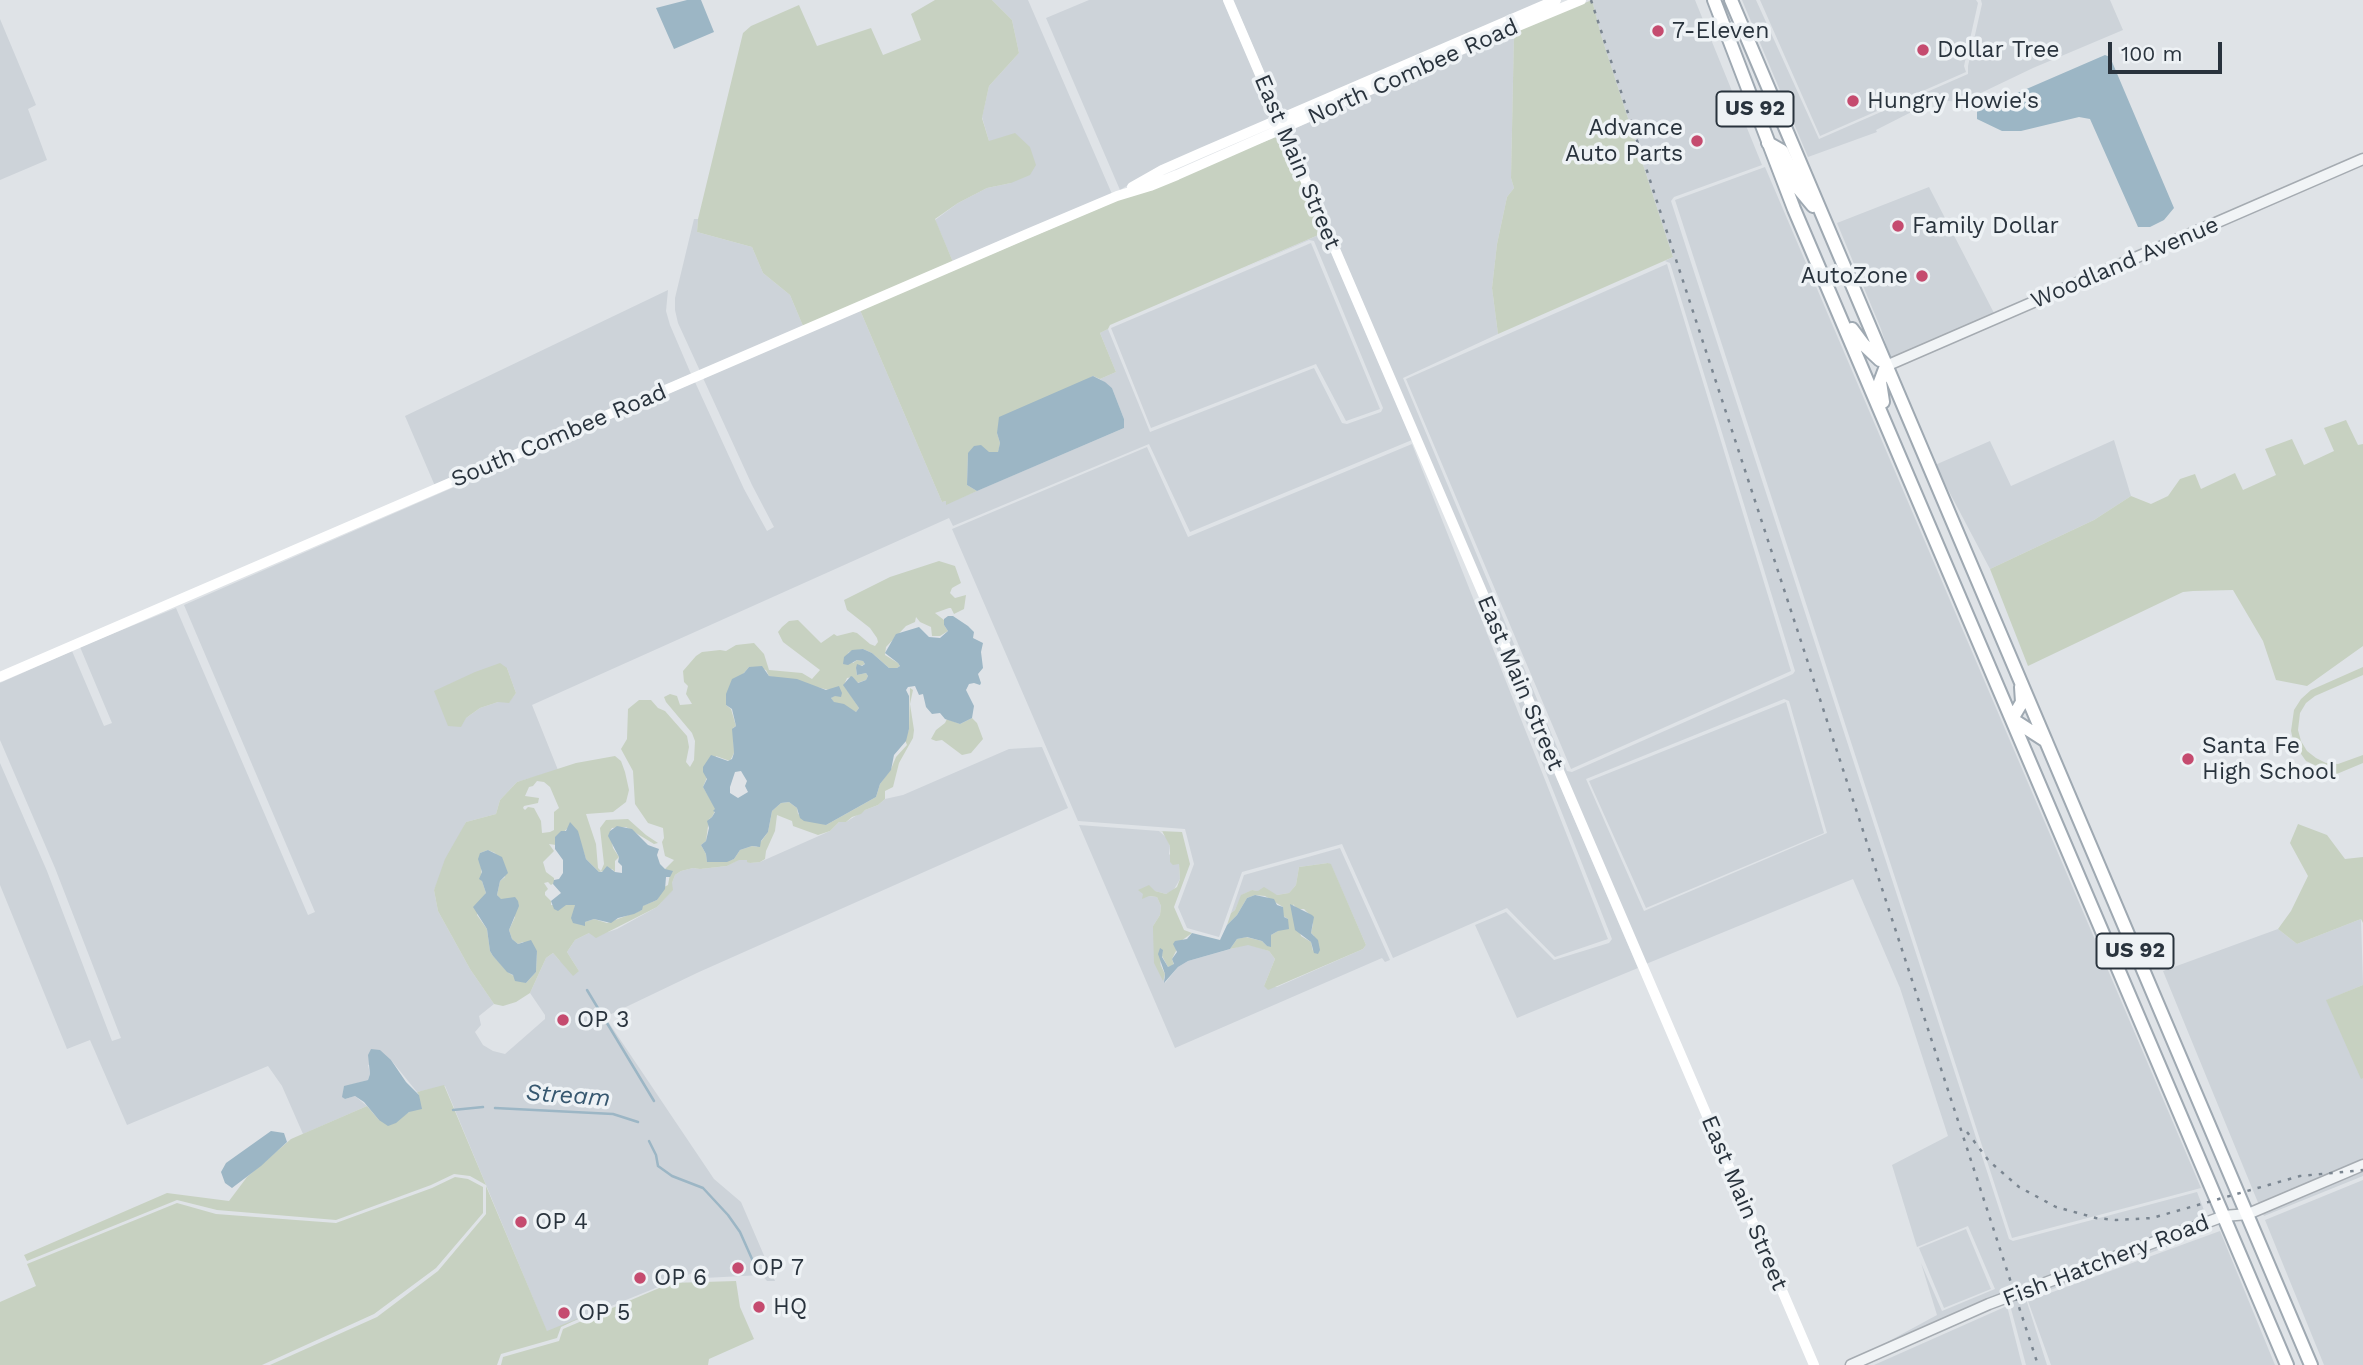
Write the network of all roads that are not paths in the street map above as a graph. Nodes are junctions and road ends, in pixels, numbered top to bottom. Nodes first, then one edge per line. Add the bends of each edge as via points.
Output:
1 (1228, 0) edge
2 (1556, 0) edge
3 (1581, 0) edge
4 (1714, 0) edge
5 (1731, 0) edge
6 (1281, 125) junction
7 (1768, 143) junction
8 (2363, 159) edge
9 (1822, 217) junction
10 (1834, 299) junction
11 (1886, 366) junction
12 (1889, 431) junction
13 (0, 677) edge
14 (2020, 680) junction
15 (2012, 719) junction
16 (2046, 741) junction
17 (2035, 774) junction
18 (2363, 1165) edge
19 (2248, 1214) junction
20 (2224, 1216) junction
21 (1814, 1365) edge
22 (1851, 1365) edge
23 (2287, 1365) edge
24 (2311, 1365) edge

1 - 6 main road, East Main Street
2 - 6 main road, North Combee Road
3 - 6 main road, North Combee Road
4 - 7 main road, US 92
5 - 9 main road, US 92
6 - 13 main road, South Combee Road via 1150,186
6 - 21 main road, East Main Street
7 - 9 main road via 1782,151 1798,188
7 - 10 main road, US 92
8 - 11 street, Woodland Avenue
9 - 11 main road, US 92
10 - 11 main road via 1864,345
10 - 12 main road, US 92
11 - 12 main road via 1880,382
11 - 14 main road, US 92
12 - 15 main road, US 92
14 - 15 main road via 2022,702
14 - 16 main road, US 92
15 - 16 main road
15 - 17 main road, US 92
16 - 17 main road via 2037,754
16 - 19 main road, US 92
17 - 20 main road, US 92
18 - 19 street, Fish Hatchery Road
19 - 20 street, Fish Hatchery Road
19 - 24 main road, US 92
20 - 22 street, Fish Hatchery Road via 1980,1308
20 - 23 main road, US 92

